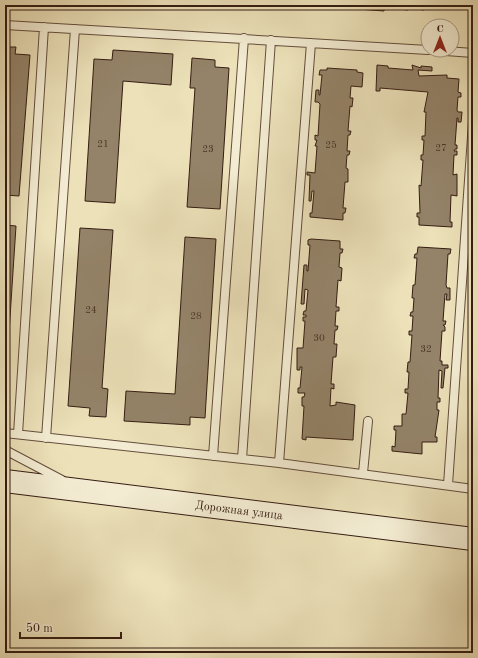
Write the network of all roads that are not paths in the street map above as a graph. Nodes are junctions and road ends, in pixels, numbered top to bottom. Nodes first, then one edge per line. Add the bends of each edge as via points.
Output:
1 (5, 25) edge
2 (44, 27) junction
3 (75, 29) junction
4 (244, 38) junction
5 (271, 40) junction
6 (310, 42) junction
7 (420, 49) edge
8 (460, 51) edge
9 (473, 52) edge
10 (473, 122) edge
11 (368, 421) dead end
12 (5, 433) edge
13 (18, 434) junction
14 (46, 438) junction
15 (5, 450) edge
16 (213, 456) junction
17 (242, 459) junction
18 (279, 463) junction
19 (364, 473) junction
20 (5, 481) edge
21 (448, 485) junction
22 (473, 489) edge
23 (83, 491) junction
24 (473, 539) edge

1 - 2 lane
2 - 3 lane
2 - 13 lane
3 - 4 lane
3 - 14 lane
4 - 5 lane
4 - 16 lane
5 - 6 lane
5 - 17 lane
6 - 7 lane
6 - 18 lane
8 - 9 lane
10 - 21 lane
11 - 19 lane
12 - 13 lane
13 - 14 lane
14 - 16 lane
15 - 23 lane
16 - 17 lane
17 - 18 lane
18 - 19 lane
19 - 21 lane
20 - 23 main road, Дорожная улица
21 - 22 lane
23 - 24 main road, Дорожная улица

